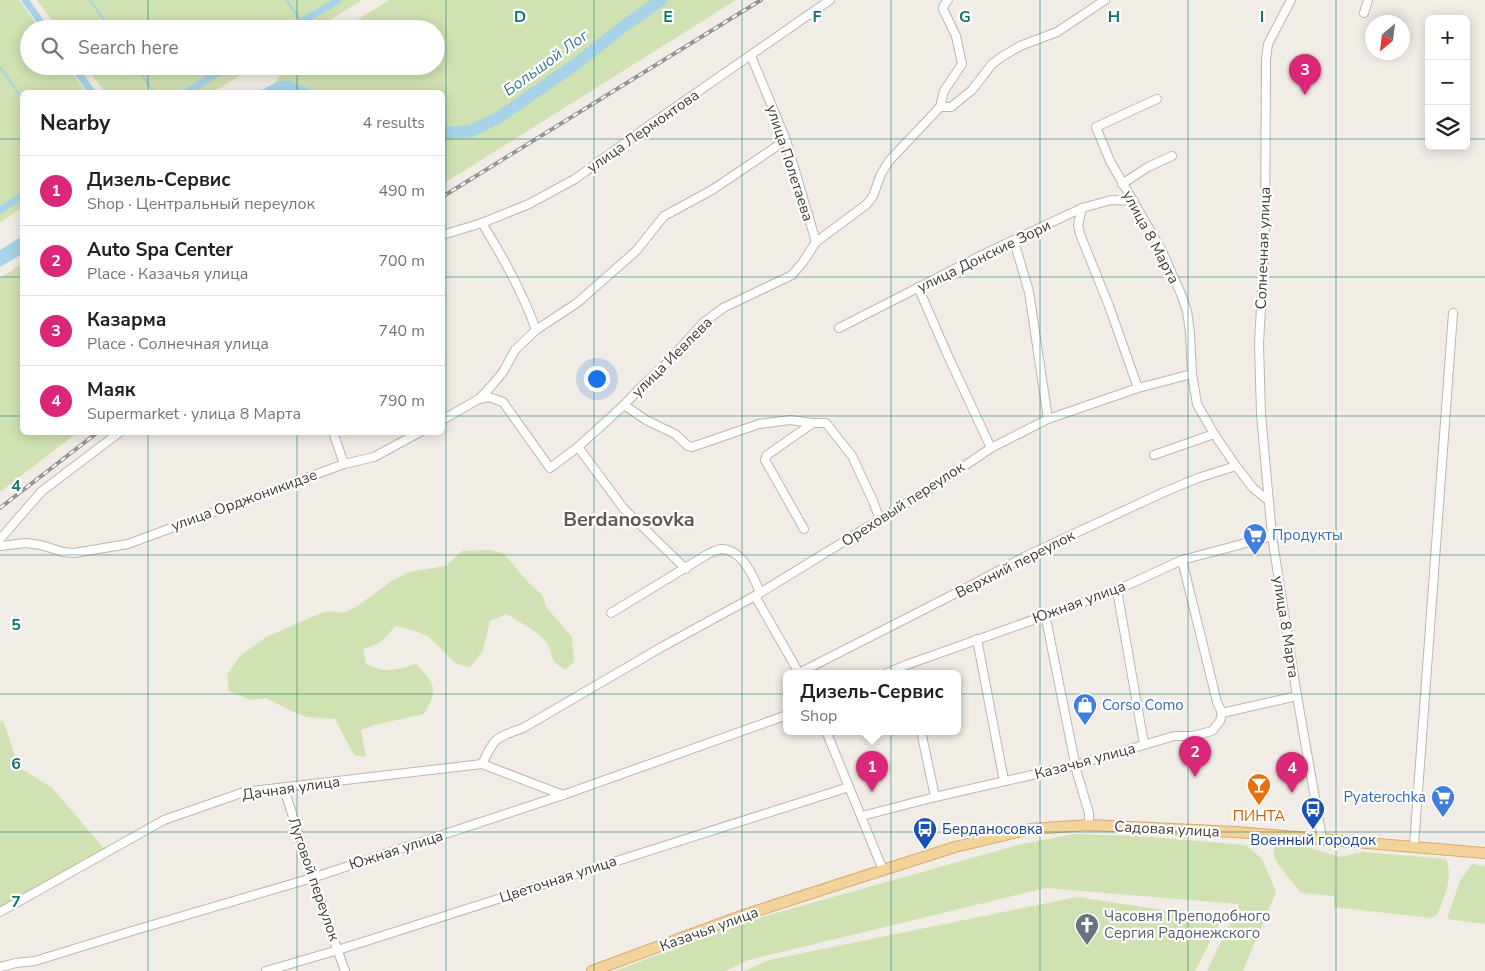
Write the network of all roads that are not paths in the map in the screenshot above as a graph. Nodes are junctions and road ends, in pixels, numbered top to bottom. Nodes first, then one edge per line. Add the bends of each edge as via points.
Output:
1 (830, 0) edge
2 (948, 0) edge
3 (1105, 0) edge
4 (1291, 0) edge
5 (1368, 0) edge
6 (1364, 13) dead end
7 (752, 56) junction
8 (1156, 99) dead end
9 (940, 107) junction
10 (786, 140) junction
11 (1172, 156) dead end
12 (1122, 184) junction
13 (1134, 202) junction
14 (1082, 208) junction
15 (482, 223) junction
16 (445, 234) edge
17 (1014, 241) junction
18 (816, 242) junction
19 (918, 287) junction
20 (1453, 313) dead end
21 (839, 328) dead end
22 (536, 330) junction
23 (1192, 374) junction
24 (1138, 388) junction
25 (479, 399) junction
26 (624, 405) junction
27 (445, 418) edge
28 (1048, 420) junction
29 (813, 423) junction
30 (1214, 434) junction
31 (116, 435) edge
32 (334, 435) edge
33 (414, 435) edge
34 (578, 448) junction
35 (991, 448) junction
36 (1154, 455) dead end
37 (344, 464) junction
38 (1236, 466) junction
39 (1269, 501) junction
40 (880, 520) junction
41 (804, 529) dead end
42 (1272, 536) junction
43 (0, 539) edge
44 (0, 546) edge
45 (1182, 560) junction
46 (686, 568) junction
47 (1117, 590) junction
48 (757, 594) junction
49 (611, 613) dead end
50 (1045, 614) junction
51 (978, 639) junction
52 (906, 665) junction
53 (797, 670) edge
54 (805, 670) edge
55 (894, 670) edge
56 (907, 670) edge
57 (1297, 696) junction
58 (1222, 713) junction
59 (783, 716) edge
60 (828, 735) edge
61 (922, 735) edge
62 (1144, 744) junction
63 (482, 764) junction
64 (1076, 765) junction
65 (1004, 781) junction
66 (849, 787) junction
67 (284, 788) junction
68 (563, 795) junction
69 (935, 796) junction
70 (862, 816) junction
71 (1089, 825) junction
72 (1322, 838) junction
73 (1414, 846) junction
74 (1485, 853) edge
75 (883, 870) junction
76 (312, 878) junction
77 (0, 912) edge
78 (338, 950) junction
79 (0, 967) edge
80 (266, 971) edge
81 (345, 971) edge
82 (592, 971) edge

1 - 7 street, улица Лермонтова
2 - 9 street via 943,8 956,36 962,64 944,91
3 - 9 street, улица Иевлева via 1057,32 1003,56 992,64 972,90 951,107
4 - 39 street, Солнечная улица via 1268,44 1266,59 1265,234 1259,344
5 - 6 street
7 - 10 street, улица Полетаева
7 - 15 street, улица Лермонтова via 575,178 529,204
8 - 12 street, улица 8 Марта via 1096,127
9 - 18 street, улица Иевлева via 889,161 866,204
10 - 18 street, улица Полетаева
10 - 22 street via 712,190 664,216 636,251 577,303
11 - 12 street, улица 8 Марта
12 - 13 street, улица 8 Марта
13 - 14 street, улица Донские Зори via 1111,200
13 - 23 street, улица 8 Марта via 1162,251 1188,311
14 - 17 street, улица Донские Зори
14 - 24 street via 1078,224 1080,234
15 - 16 street, улица Лермонтова
15 - 22 street via 530,312
17 - 19 street, улица Донские Зори
17 - 28 street via 1029,292
18 - 26 street, улица Иевлева via 792,275 723,308 703,323
19 - 21 street, улица Донские Зори
19 - 35 street
20 - 73 street
22 - 25 street via 515,350 499,378
23 - 24 street, Ореховый переулок
23 - 30 street, улица 8 Марта via 1197,404
24 - 28 street, Ореховый переулок
25 - 27 street
25 - 34 street, улица Иевлева via 489,397 503,402 550,468
26 - 29 street, улица Иевлева via 692,447 760,424 790,420
26 - 34 street, улица Иевлева
28 - 35 street, Ореховый переулок
29 - 40 street via 826,423 852,456
29 - 41 street via 767,455 765,460
30 - 36 street
30 - 38 street, улица 8 Марта
31 - 43 street via 42,491
32 - 37 street
33 - 37 street, улица Орджоникидзе via 374,457
34 - 46 street via 624,508
35 - 40 street, Ореховый переулок
37 - 44 street, улица Орджоникидзе via 128,544 87,552 63,552 26,543
38 - 39 street, улица 8 Марта via 1253,488
38 - 54 street, Верхний переулок via 1171,489 1024,557
39 - 42 street, улица 8 Марта
40 - 48 street, Ореховый переулок
42 - 45 street, Южная улица
42 - 57 street, улица 8 Марта
45 - 47 street, Южная улица
45 - 58 street via 1216,702
46 - 48 street via 721,549 730,552 744,562 754,577
46 - 49 street
47 - 50 street, Южная улица
47 - 62 street
48 - 53 street
48 - 63 street, Ореховый переулок via 523,728 501,736 492,743
50 - 51 street, Южная улица
50 - 64 street
51 - 52 street, Южная улица
51 - 65 street
52 - 55 street, Южная улица
52 - 56 street
57 - 58 street
57 - 72 street, улица 8 Марта
58 - 62 street, Казачья улица via 1212,731
59 - 68 street, Южная улица
60 - 66 street
61 - 69 street
62 - 64 street, Казачья улица
63 - 67 street, Дачная улица
63 - 68 street
64 - 65 street, Казачья улица
64 - 71 street via 1089,813
65 - 69 street, Казачья улица
66 - 70 street
66 - 78 street, Цветочная улица
67 - 76 street, Луговой переулок
67 - 77 street, Дачная улица via 244,792 164,820
68 - 76 street, Южная улица
69 - 70 street, Казачья улица
70 - 75 street
71 - 72 main road, Садовая улица
71 - 75 main road, Садовая улица via 1030,829 955,847
72 - 73 main road, Садовая улица
73 - 74 main road, Садовая улица
75 - 82 main road, Казачья улица
76 - 78 street, Луговой переулок
76 - 79 street, Южная улица via 35,961
78 - 80 street, Цветочная улица
78 - 81 street, Луговой переулок

